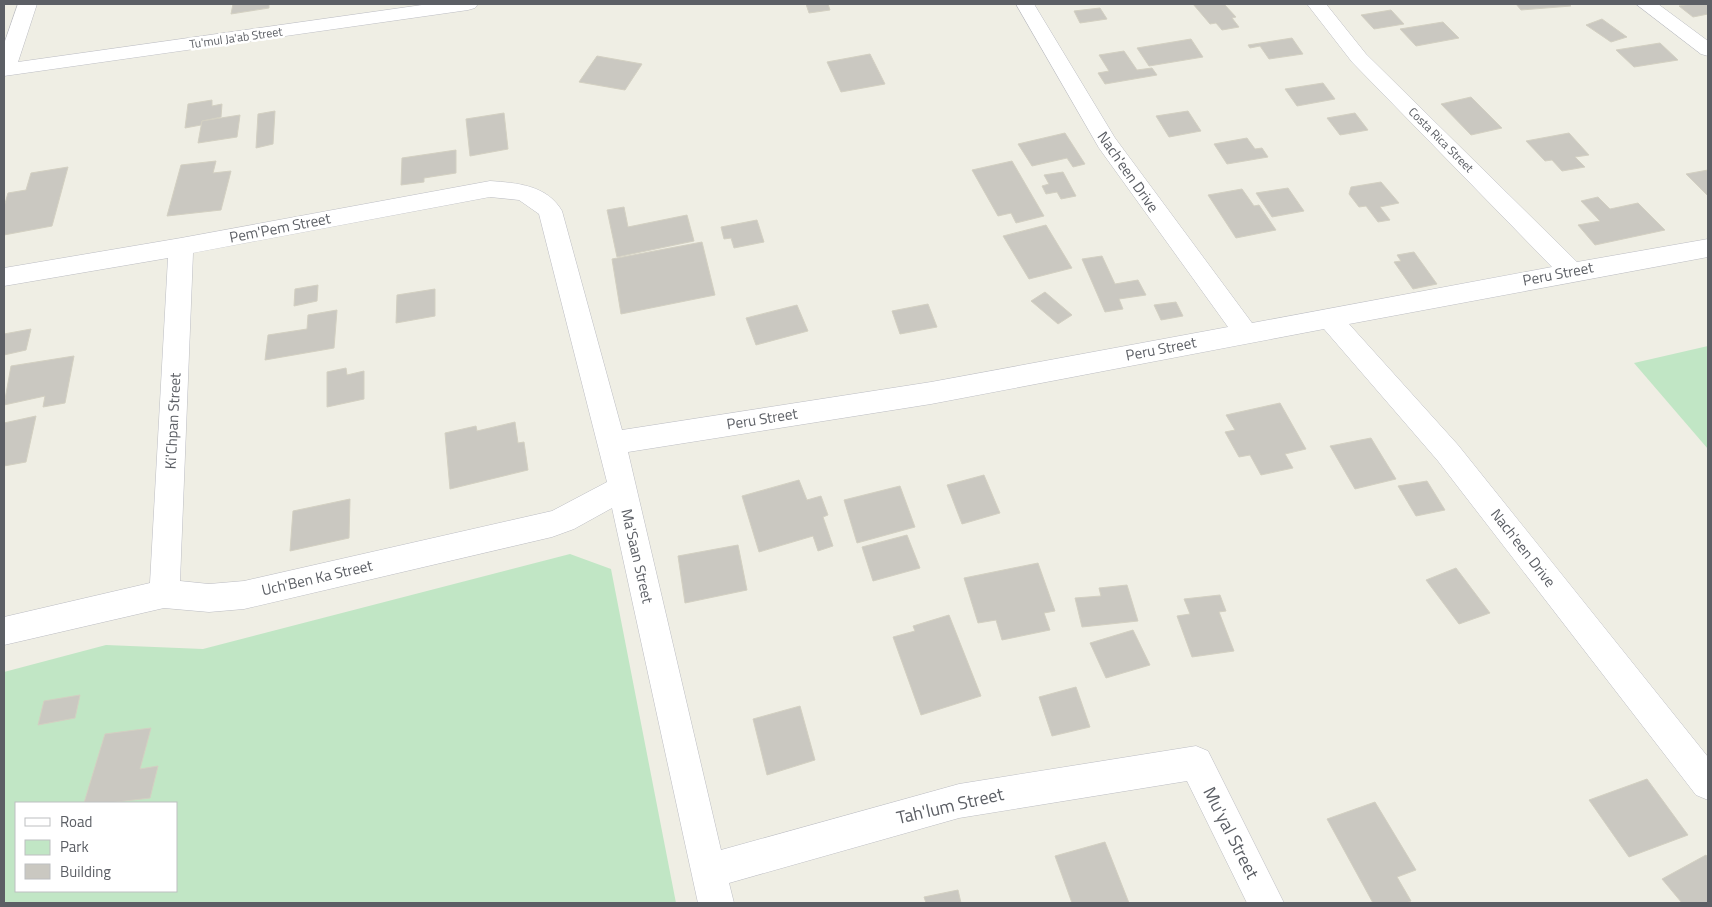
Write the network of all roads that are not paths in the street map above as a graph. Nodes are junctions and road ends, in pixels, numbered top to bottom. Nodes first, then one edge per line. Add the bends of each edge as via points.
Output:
1 (27, 4) edge
2 (318, 4) edge
3 (468, 4) edge
4 (1025, 4) edge
5 (1316, 4) edge
6 (1646, 4) edge
7 (316, 26) junction
8 (1708, 50) edge
9 (4, 70) edge
10 (550, 211) joint
11 (181, 247) junction
12 (1708, 248) edge
13 (1571, 271) junction
14 (4, 277) edge
15 (1330, 319) junction
16 (1245, 332) junction
17 (612, 443) junction
18 (622, 488) junction
19 (164, 594) junction
20 (4, 631) edge
21 (1196, 763) joint
22 (1708, 783) edge
23 (710, 871) junction
24 (716, 903) edge
25 (1266, 903) edge

1 - 9 street
2 - 7 street
3 - 7 street, Tu'mul Ja'ab Street
4 - 16 street, Nach'een Drive via 1107,143
5 - 13 street, Costa Rica Street via 1359,58
6 - 8 street
7 - 9 street, Tu'mul Ja'ab Street
10 - 11 street, Pem'Pem Street via 540,199 520,191 490,189
10 - 17 street, Ma'Saan Street
11 - 14 street, Pem'Pem Street
11 - 19 street, Ki'Chpan Street
12 - 13 street, Peru Street
13 - 15 street, Peru Street
15 - 16 street, Peru Street
15 - 22 street, Nach'een Drive via 1448,454
16 - 17 street, Peru Street via 974,386
17 - 18 street, Ma'Saan Street
18 - 19 street, Uch'Ben Ka Street via 564,520 532,529 244,595 209,598
18 - 23 street, Ma'Saan Street
19 - 20 street, Uch'Ben Ka Street
21 - 23 street, Tah'lum Street via 959,801
21 - 25 street, Mu'yal Street
23 - 24 street, Ma'Saan Street

